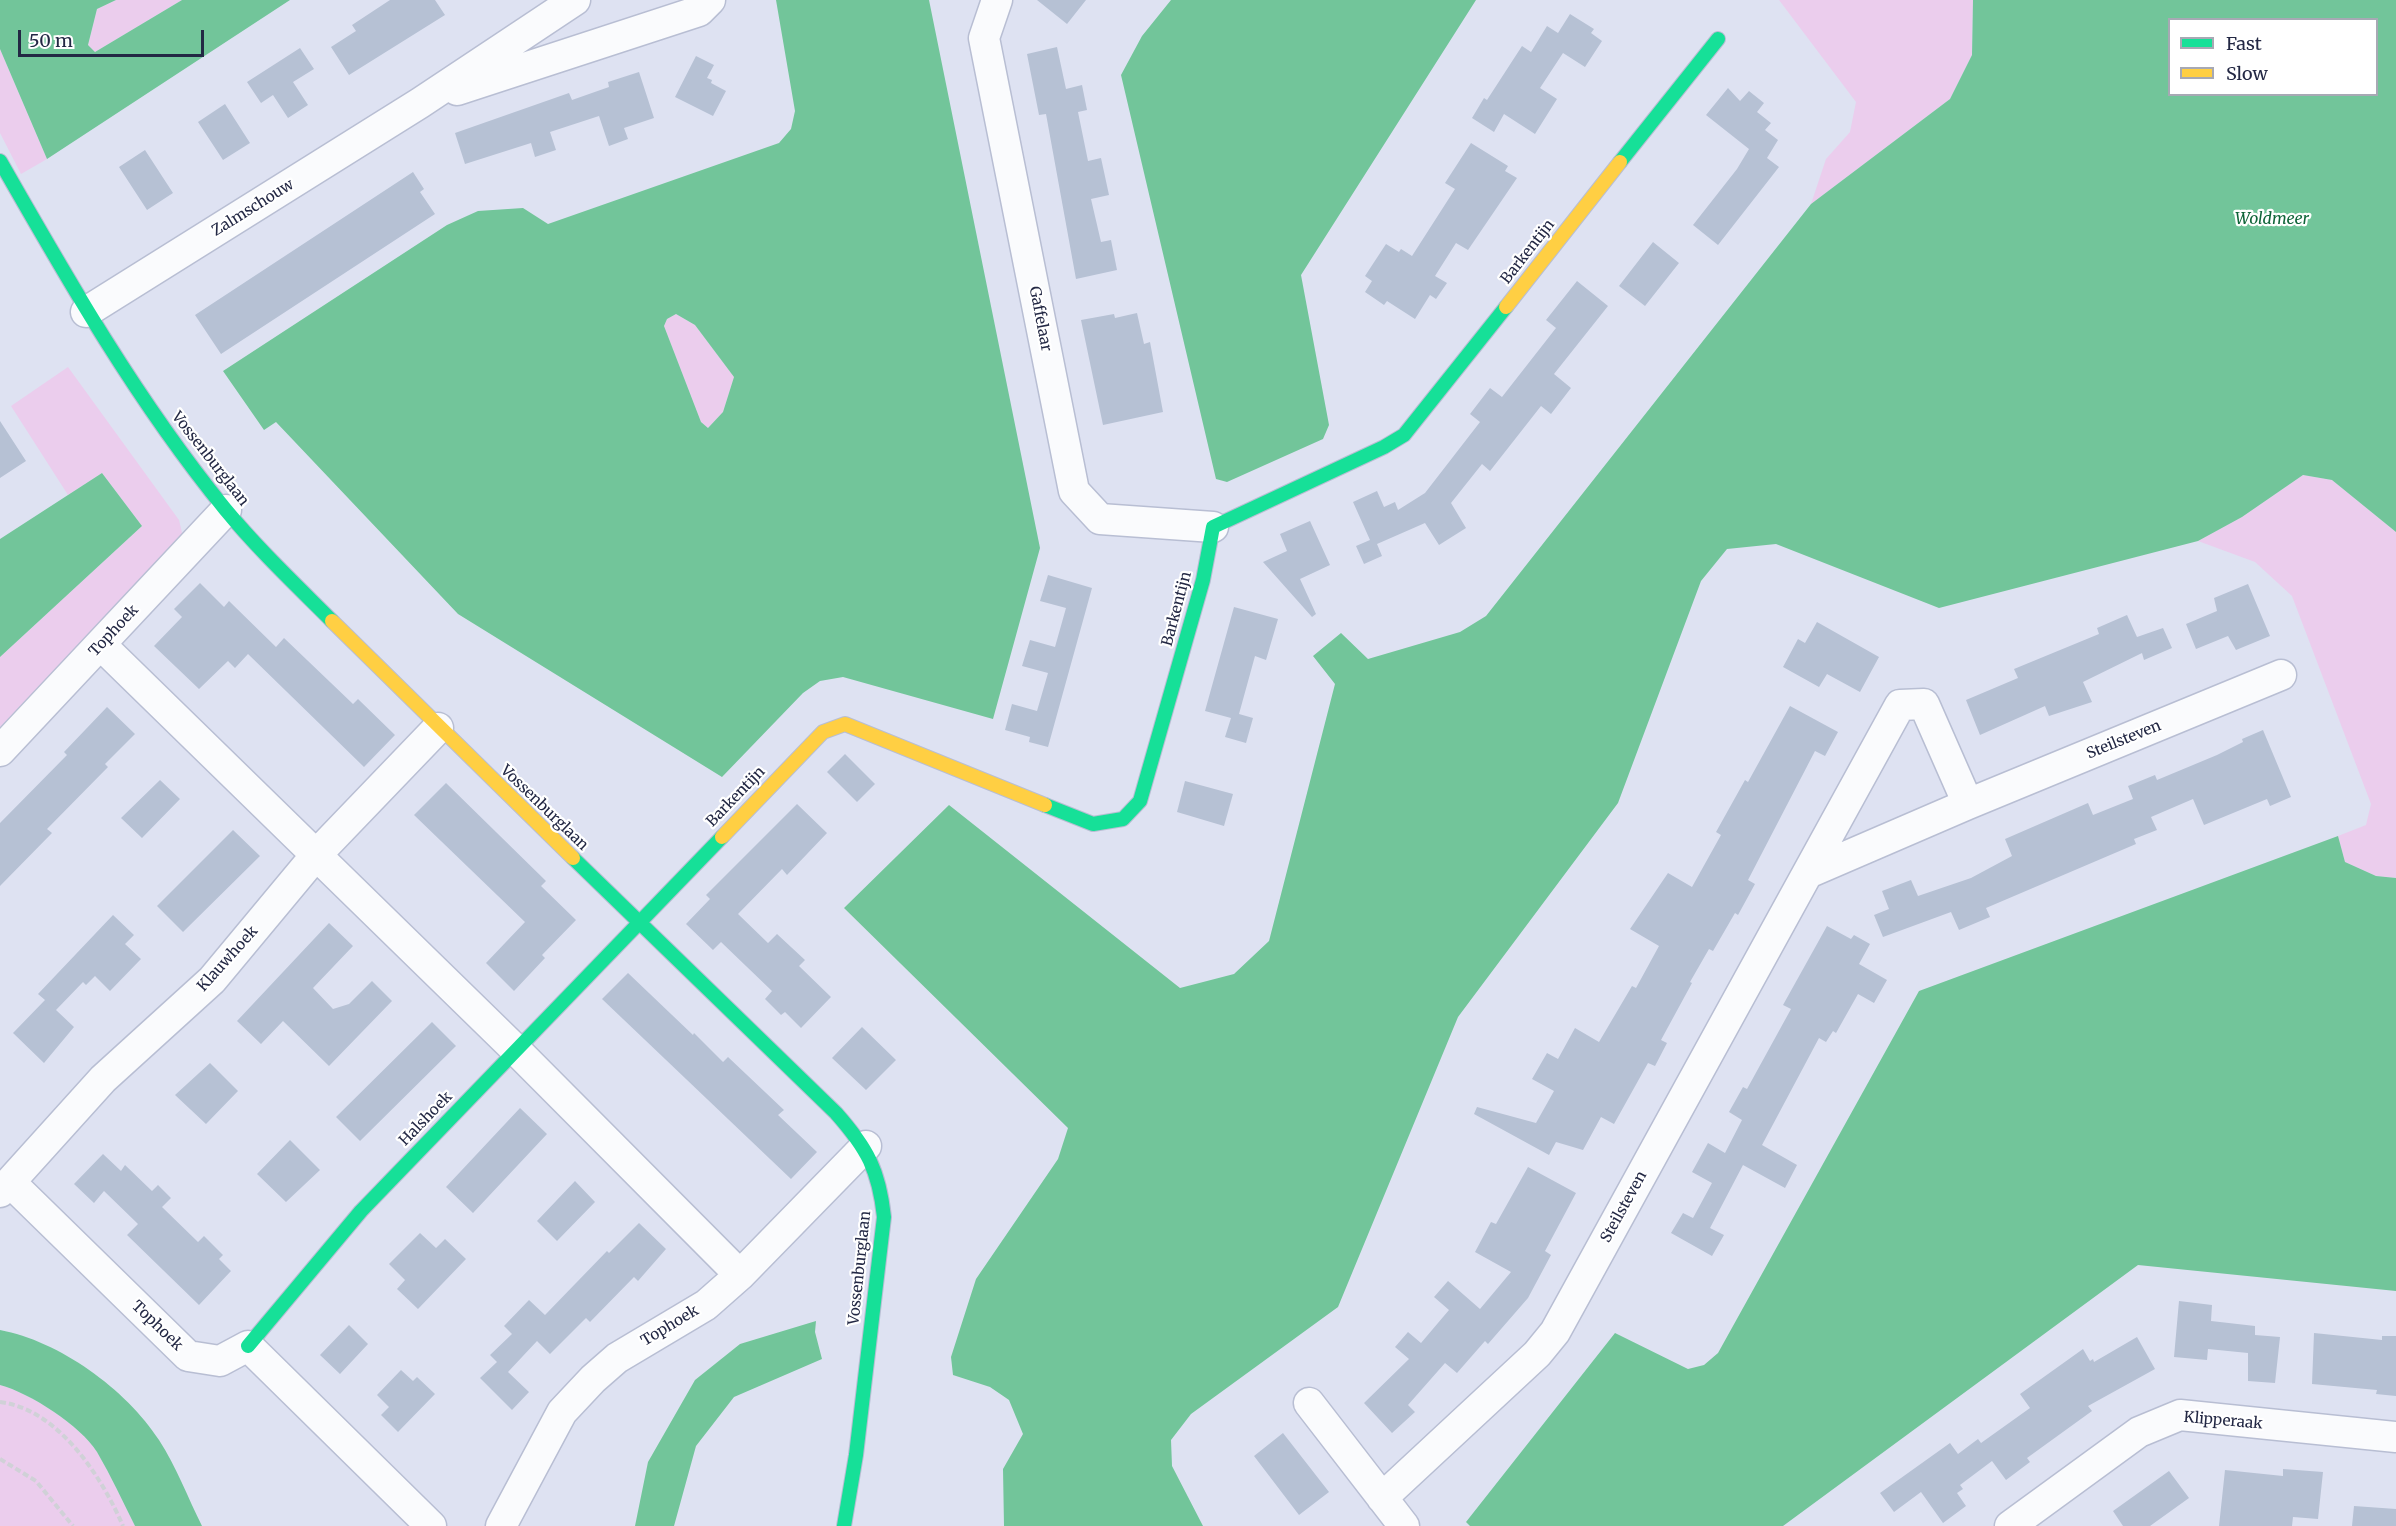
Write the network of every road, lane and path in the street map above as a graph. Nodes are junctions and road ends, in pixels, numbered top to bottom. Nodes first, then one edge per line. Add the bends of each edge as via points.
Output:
1 (574, 0) edge
2 (710, 0) edge
3 (997, 0) edge
4 (1718, 39) dead end
5 (420, 103) junction
6 (0, 161) edge
7 (86, 312) junction
8 (226, 510) junction
9 (1212, 527) junction
10 (101, 645) junction
11 (2281, 675) dead end
12 (438, 728) junction
13 (0, 751) edge
14 (1968, 804) junction
15 (316, 855) junction
16 (1808, 873) junction
17 (637, 922) junction
18 (516, 1050) junction
19 (866, 1146) junction
20 (5, 1187) edge
21 (740, 1275) junction
22 (248, 1346) junction
23 (0, 1402) edge
24 (1309, 1403) dead end
25 (2396, 1437) edge
26 (0, 1459) edge
27 (1383, 1498) junction
28 (73, 1526) edge
29 (123, 1526) edge
30 (431, 1526) edge
31 (501, 1526) edge
32 (844, 1526) edge
33 (1404, 1526) edge
34 (2010, 1526) edge

1 - 5 street, Zalmschouw
2 - 5 street, Zalmschouw via 699,10
3 - 9 street, Gaffelaar via 984,38 1074,491 1100,519
4 - 9 street, Barkentijn via 1404,435
5 - 7 street, Zalmschouw
6 - 7 street, Vossenburglaan
7 - 8 street, Vossenburglaan via 133,385
8 - 10 street, Tophoek
8 - 12 street, Vossenburglaan
9 - 17 street, Barkentijn via 1203,580 1140,801 1123,819 1093,824 845,724 823,732
10 - 13 street, Tophoek
10 - 15 street
11 - 14 street, Steilsteven
12 - 15 street, Klauwhoek
12 - 17 street, Vossenburglaan
14 - 16 street, Steilsteven
14 - 16 street, Steilsteven via 1924,704 1900,705
15 - 18 street
15 - 20 street, Klauwhoek via 212,980 103,1079
16 - 27 street, Steilsteven via 1555,1332 1537,1354
17 - 18 street, Halshoek
17 - 19 street, Vossenburglaan
18 - 21 street
18 - 22 street, Halshoek via 361,1211
19 - 21 street, Tophoek
19 - 32 street, Vossenburglaan via 880,1179 884,1217
20 - 22 street, Tophoek via 188,1356 220,1361
21 - 31 street, Tophoek via 706,1305 617,1358 593,1379 562,1412
22 - 30 street
23 - 29 path via 34,1414 66,1437 90,1466
24 - 27 street
25 - 34 street, Klipperaak via 2180,1415 2139,1431
26 - 28 path via 36,1481
27 - 33 street

